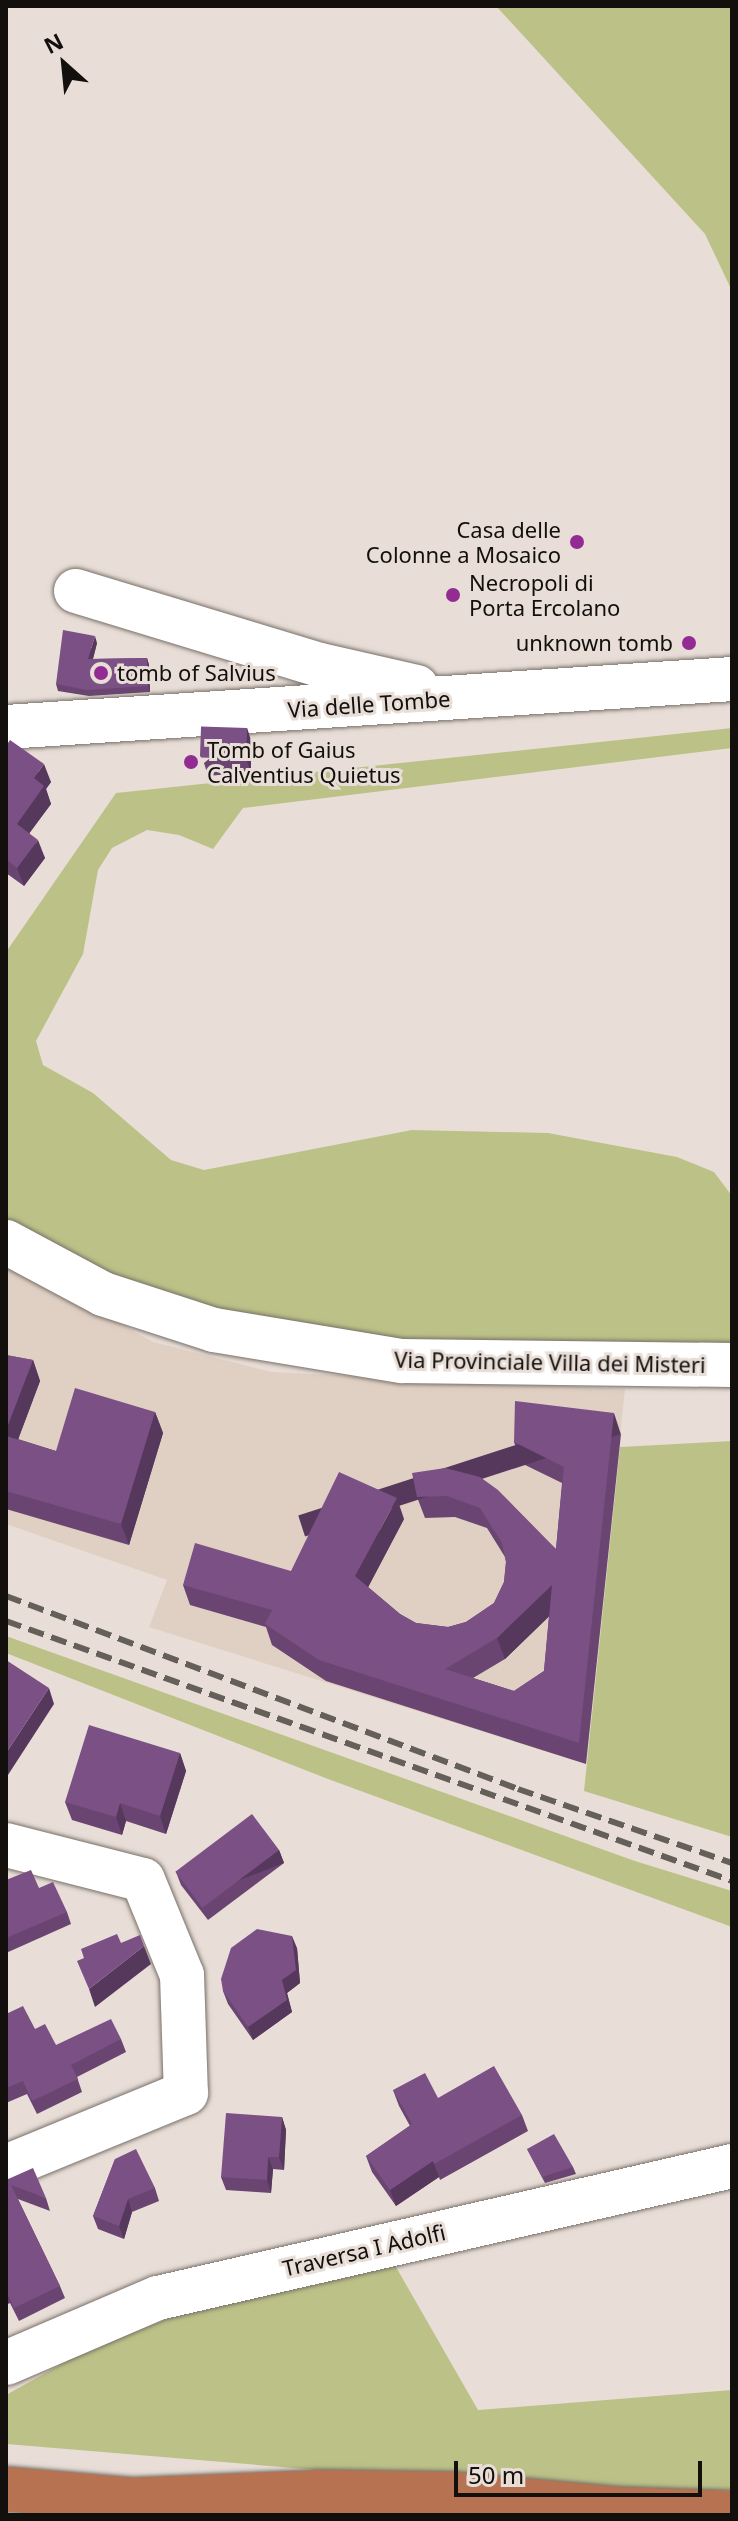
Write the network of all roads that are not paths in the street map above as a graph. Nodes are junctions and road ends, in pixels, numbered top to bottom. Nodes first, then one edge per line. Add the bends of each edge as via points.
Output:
1 (76, 591) dead end
2 (732, 679) edge
3 (462, 697) junction
4 (6, 727) edge
5 (6, 1242) edge
6 (732, 1365) edge
7 (6, 1845) edge
8 (732, 2166) edge
9 (6, 2167) edge
10 (6, 2363) edge
11 (6, 2489) edge
12 (131, 2500) junction
13 (732, 2513) edge
14 (296, 2515) edge

1 - 3 street via 320,665
2 - 3 street, Via delle Tombe
3 - 4 street, Via delle Tombe
5 - 6 street, Via Provinciale Villa dei Misteri via 103,1294 214,1330 402,1361
7 - 9 street via 143,1880 182,1975 186,2093
8 - 10 street, Traversa I Adolfi via 158,2298
11 - 12 highway
12 - 13 highway via 318,2492 452,2494
12 - 14 highway

